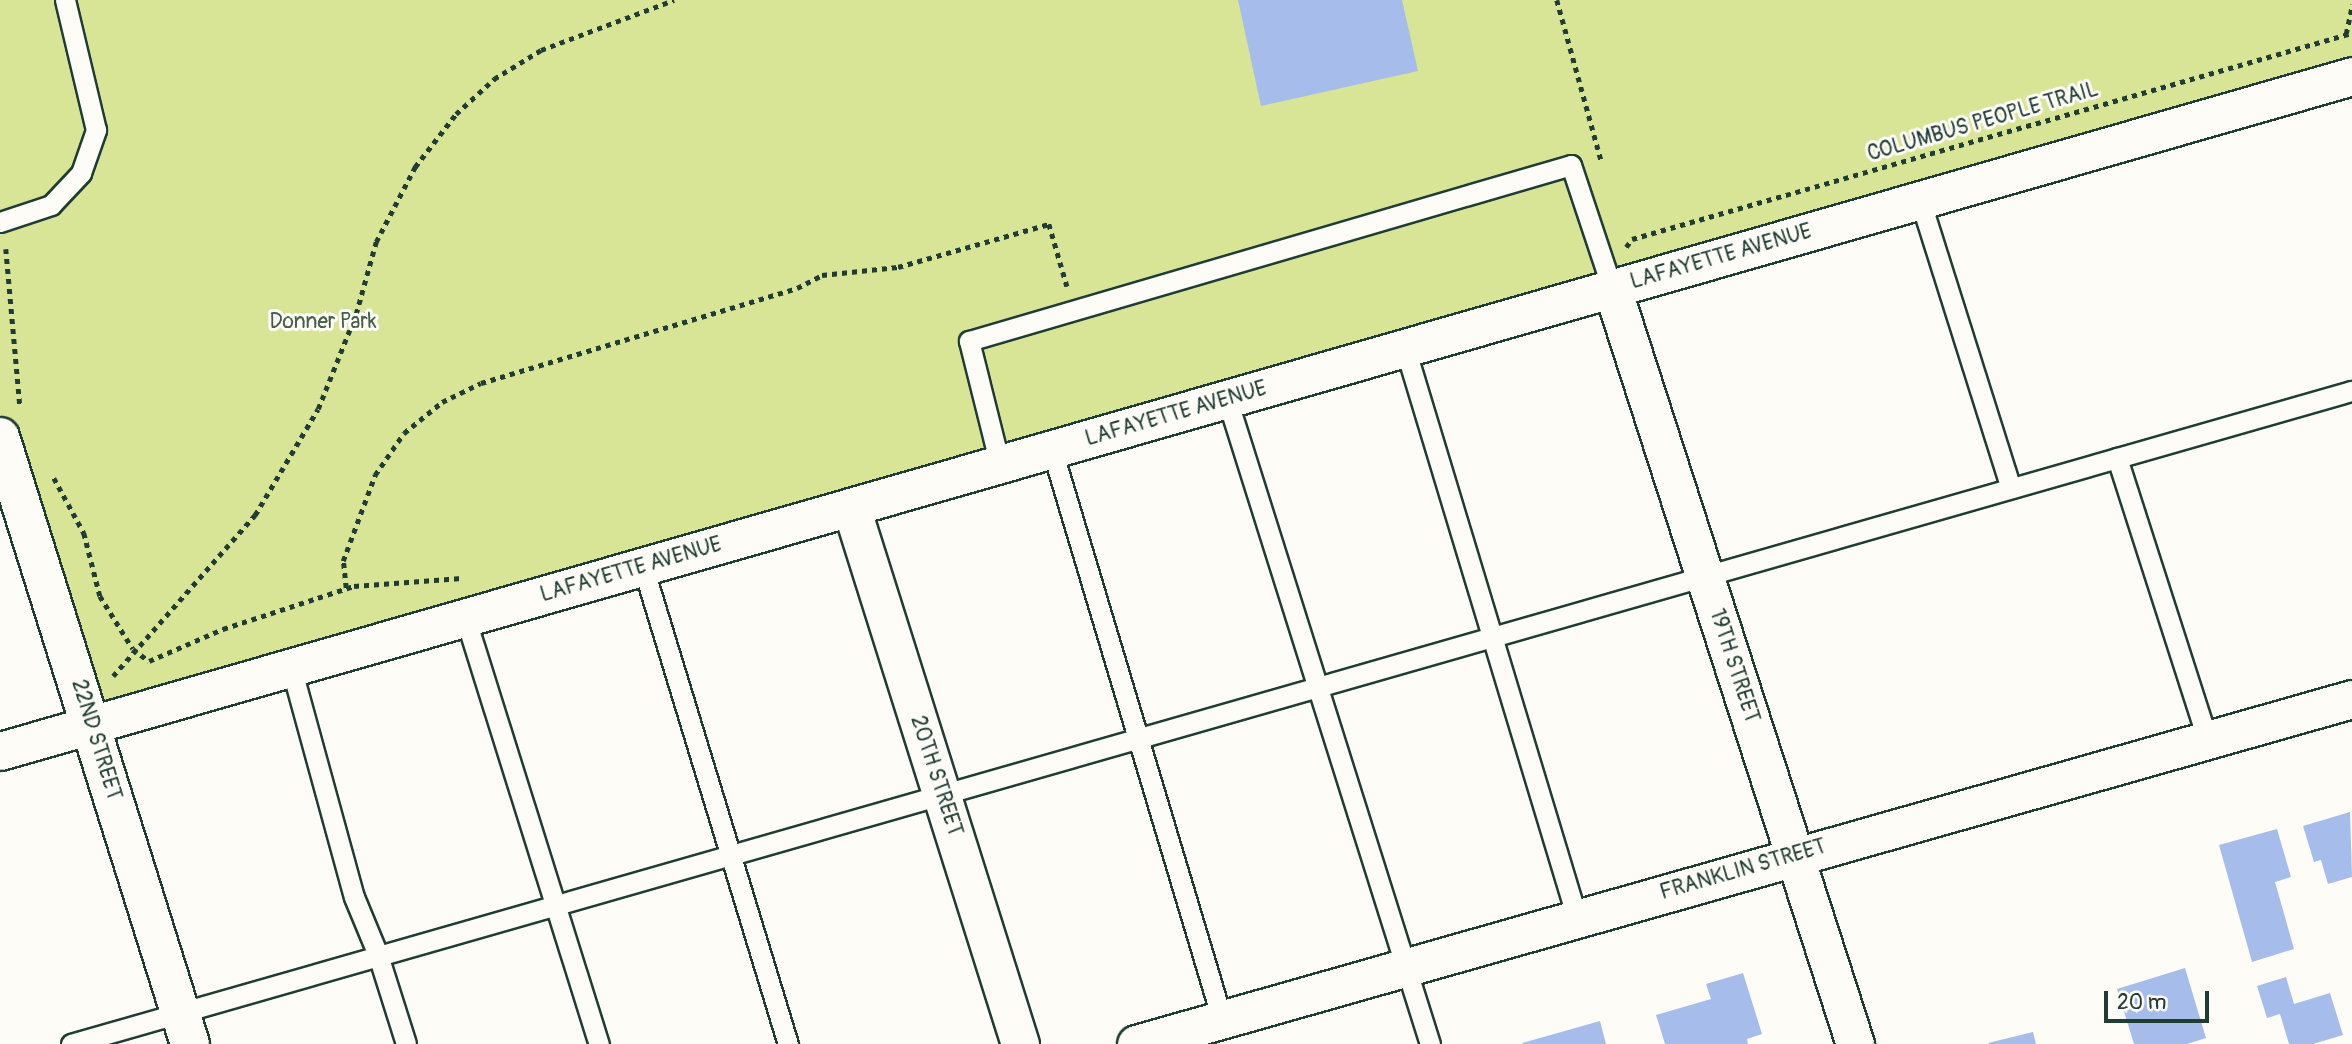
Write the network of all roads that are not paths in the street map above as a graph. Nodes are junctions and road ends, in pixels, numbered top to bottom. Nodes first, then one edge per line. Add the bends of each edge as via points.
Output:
1 (65, 0) edge
2 (2352, 76) edge
3 (1920, 200) junction
4 (0, 222) edge
5 (1623, 285) junction
6 (1405, 348) junction
7 (2352, 391) edge
8 (1227, 399) junction
9 (8, 447) edge
10 (1052, 450) junction
11 (2117, 458) junction
12 (1000, 465) junction
13 (2011, 488) junction
14 (851, 508) junction
15 (643, 567) junction
16 (1704, 575) junction
17 (465, 617) junction
18 (1490, 636) junction
19 (291, 667) junction
20 (1315, 686) junction
21 (2352, 699) edge
22 (91, 724) junction
23 (1139, 736) junction
24 (2207, 739) junction
25 (0, 751) edge
26 (941, 792) junction
27 (731, 853) junction
28 (1795, 856) junction
29 (554, 904) junction
30 (1577, 918) junction
31 (378, 955) junction
32 (1405, 967) junction
33 (1222, 1019) junction
34 (185, 1028) edge
35 (71, 1044) edge
36 (406, 1044) edge
37 (599, 1044) edge
38 (788, 1044) edge
39 (1020, 1044) edge
40 (1136, 1044) edge
41 (1430, 1044) edge
42 (1855, 1044) edge

1 - 4 lane via 96,130 81,173 51,205
2 - 3 street, LAFAYETTE AVENUE
3 - 5 street, LAFAYETTE AVENUE
3 - 13 lane
5 - 6 street, LAFAYETTE AVENUE
5 - 12 lane via 1570,165 969,341
5 - 16 street, 19TH STREET
6 - 8 street, LAFAYETTE AVENUE
6 - 18 lane
7 - 11 lane
8 - 10 street, LAFAYETTE AVENUE
8 - 20 lane
9 - 22 street, 22ND STREET
10 - 12 street, LAFAYETTE AVENUE
10 - 23 lane
11 - 13 lane
11 - 24 lane
12 - 14 street, LAFAYETTE AVENUE
13 - 16 lane
14 - 15 street, LAFAYETTE AVENUE
14 - 26 street, 20TH STREET
15 - 17 street, LAFAYETTE AVENUE
15 - 27 lane
16 - 18 lane
16 - 28 street, 19TH STREET
17 - 19 street, LAFAYETTE AVENUE
17 - 29 lane
18 - 20 lane
18 - 30 lane
19 - 22 street, LAFAYETTE AVENUE
19 - 31 lane via 354,897
20 - 23 lane
20 - 32 lane
21 - 24 street, FRANKLIN STREET
22 - 25 street, LAFAYETTE AVENUE
22 - 34 street, 22ND STREET
23 - 26 lane
23 - 33 lane
24 - 28 street, FRANKLIN STREET
26 - 27 lane
26 - 39 street, 20TH STREET
27 - 29 lane
27 - 38 lane
28 - 30 street, FRANKLIN STREET
28 - 42 street, 19TH STREET
29 - 31 lane
29 - 37 lane
30 - 32 street, FRANKLIN STREET
31 - 34 lane
31 - 36 lane
32 - 33 street, FRANKLIN STREET
32 - 41 lane
33 - 40 street, FRANKLIN STREET
34 - 35 lane

